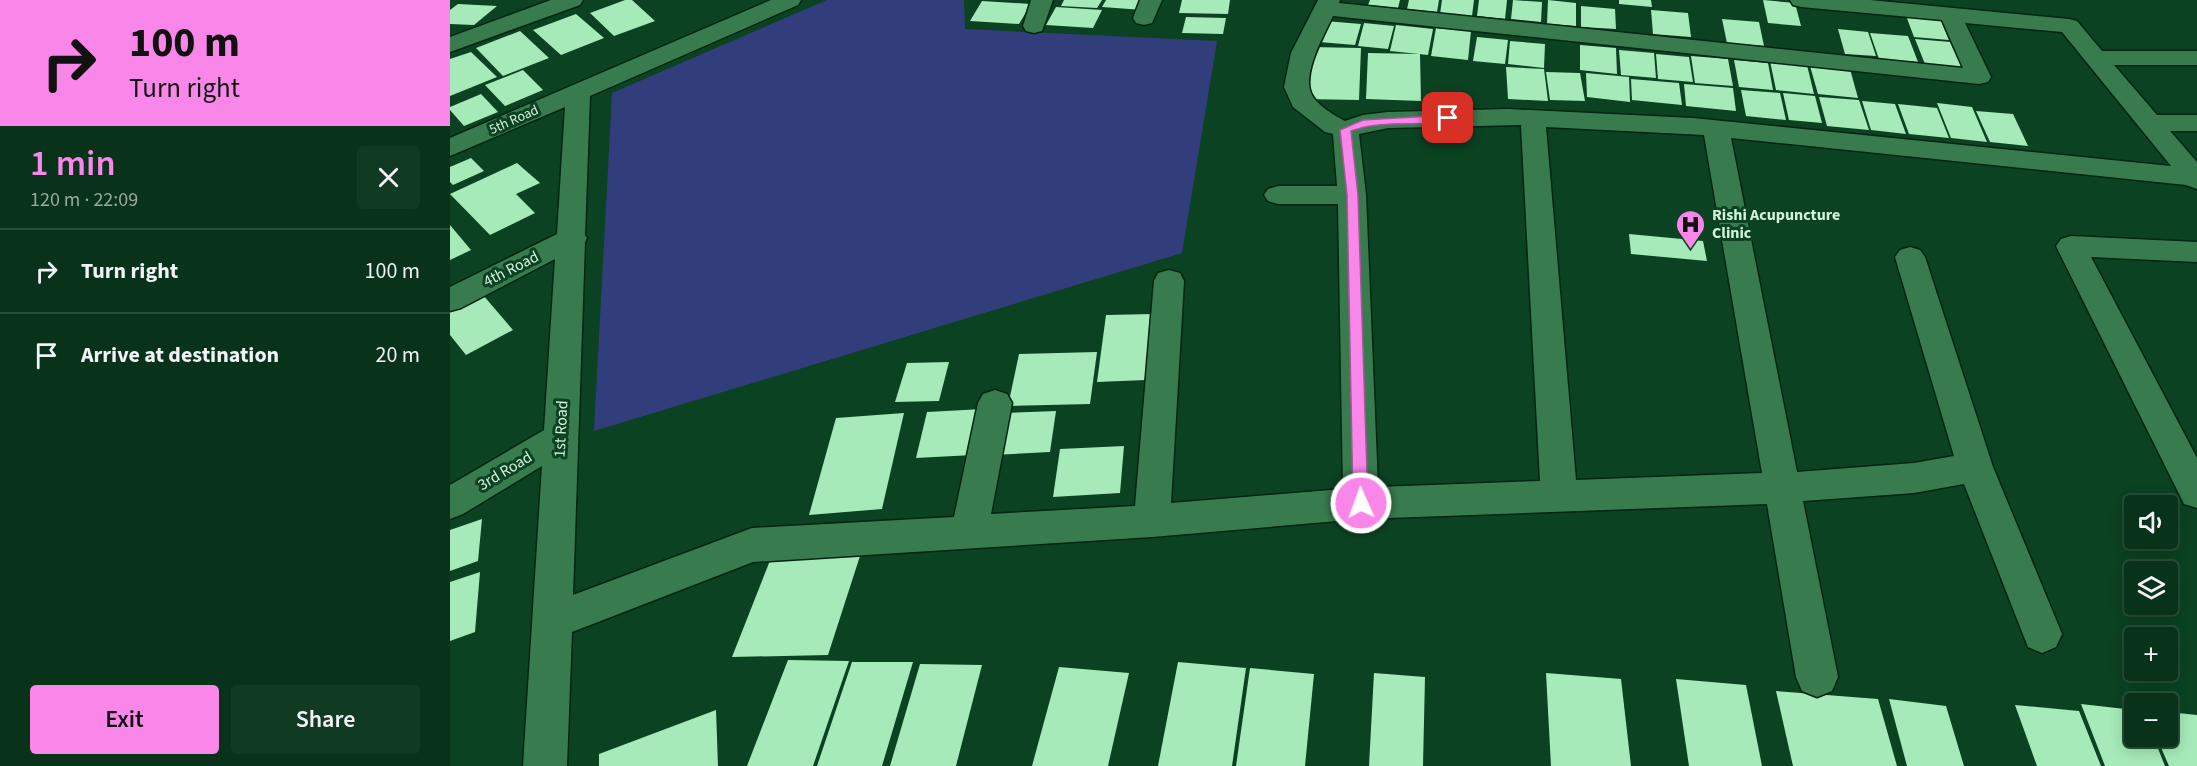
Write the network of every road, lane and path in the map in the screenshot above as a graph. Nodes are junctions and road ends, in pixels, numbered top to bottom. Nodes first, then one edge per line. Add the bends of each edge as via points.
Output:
1 (572, 0) edge
2 (790, 0) edge
3 (1042, 0) edge
4 (1801, 0) edge
5 (2060, 0) edge
6 (1327, 4) edge
7 (1950, 14) junction
8 (1034, 26) dead end
9 (2069, 26) junction
10 (450, 45) edge
11 (2096, 58) junction
12 (2197, 58) edge
13 (578, 92) junction
14 (1533, 118) junction
15 (2150, 123) junction
16 (2197, 123) edge
17 (1716, 128) junction
18 (1346, 130) junction
19 (450, 148) edge
20 (2196, 179) edge
21 (1278, 195) dead end
22 (1352, 195) junction
23 (573, 238) junction
24 (2197, 252) edge
25 (1910, 257) dead end
26 (1169, 281) dead end
27 (450, 300) edge
28 (995, 403) dead end
29 (560, 438) junction
30 (1975, 467) junction
31 (1780, 488) junction
32 (2197, 492) edge
33 (1559, 495) junction
34 (450, 503) edge
35 (1361, 503) junction
36 (1152, 521) junction
37 (969, 532) junction
38 (553, 621) junction
39 (2042, 634) dead end
40 (1817, 677) dead end
41 (545, 766) edge

1 - 10 street
2 - 13 street, 5th Road
3 - 8 street
4 - 7 street
5 - 9 street
6 - 7 street via 1979,77
6 - 18 street via 1304,53 1296,87 1302,102 1334,126
7 - 9 street
9 - 11 street
11 - 12 street
11 - 15 street
13 - 19 street, 5th Road
13 - 23 street, 1st Road
14 - 17 street
14 - 18 street via 1388,120
14 - 33 street
15 - 16 street
15 - 20 street
17 - 20 street
17 - 31 street
18 - 22 street
21 - 22 street
22 - 35 street
23 - 27 street, 4th Road
23 - 29 street, 1st Road
24 - 32 street via 2071,246
25 - 30 street
26 - 36 street
28 - 37 street
29 - 34 street, 3rd Road
29 - 38 street, 1st Road
30 - 31 street via 1914,478
30 - 39 street
31 - 33 street
31 - 40 street
33 - 35 street
35 - 36 street
36 - 37 street
37 - 38 street via 752,545
38 - 41 street, 1st Road

